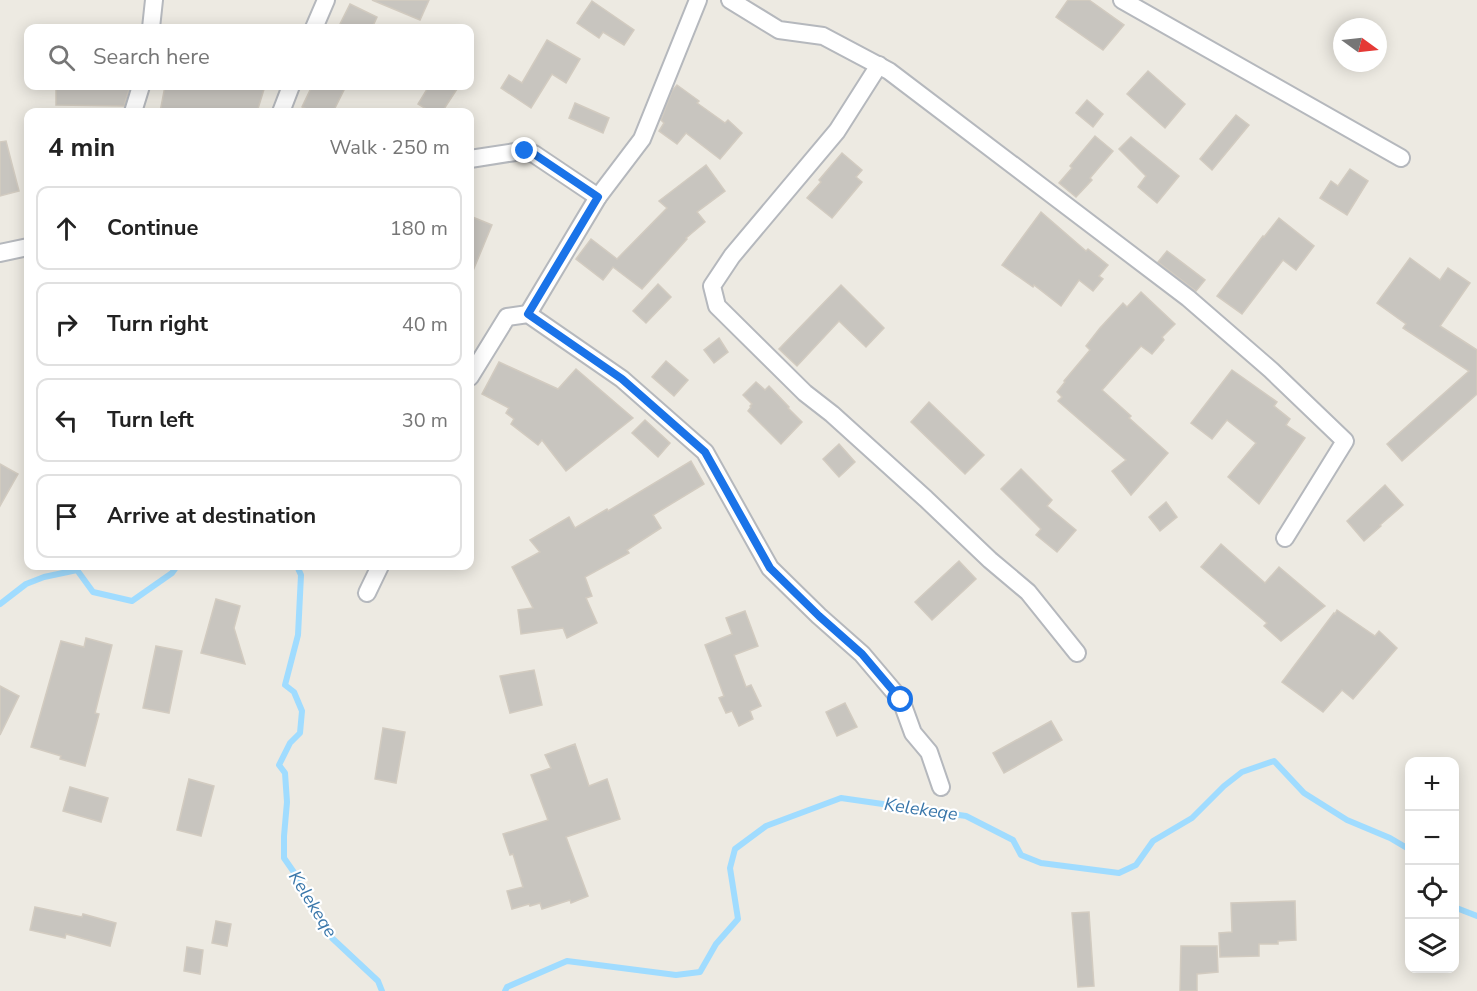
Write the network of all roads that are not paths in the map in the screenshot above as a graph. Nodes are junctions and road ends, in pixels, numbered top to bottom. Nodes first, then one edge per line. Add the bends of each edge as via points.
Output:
1 (154, 0) edge
2 (326, 0) edge
3 (698, 0) edge
4 (730, 0) edge
5 (1122, 0) edge
6 (152, 24) edge
7 (316, 24) edge
8 (879, 65) junction
9 (140, 90) edge
10 (289, 90) edge
11 (134, 108) edge
12 (283, 108) edge
13 (474, 158) edge
14 (1401, 158) dead end
15 (598, 197) junction
16 (24, 248) edge
17 (0, 253) edge
18 (528, 314) junction
19 (474, 371) edge
20 (1285, 538) dead end
21 (378, 570) edge
22 (367, 593) dead end
23 (1077, 653) dead end
24 (941, 787) dead end

1 - 6 street
2 - 7 street
3 - 15 street via 642,139
4 - 8 street via 779,30 823,36
5 - 14 street
8 - 20 street via 1188,298 1345,441
8 - 23 street via 837,131 712,285 717,306 796,385 1028,592
9 - 11 street
10 - 12 street
13 - 15 street via 525,151
15 - 18 street
16 - 17 street
18 - 19 street via 507,317
18 - 24 street via 622,379 705,452 770,568 862,654 901,700 913,732 929,752
21 - 22 street

